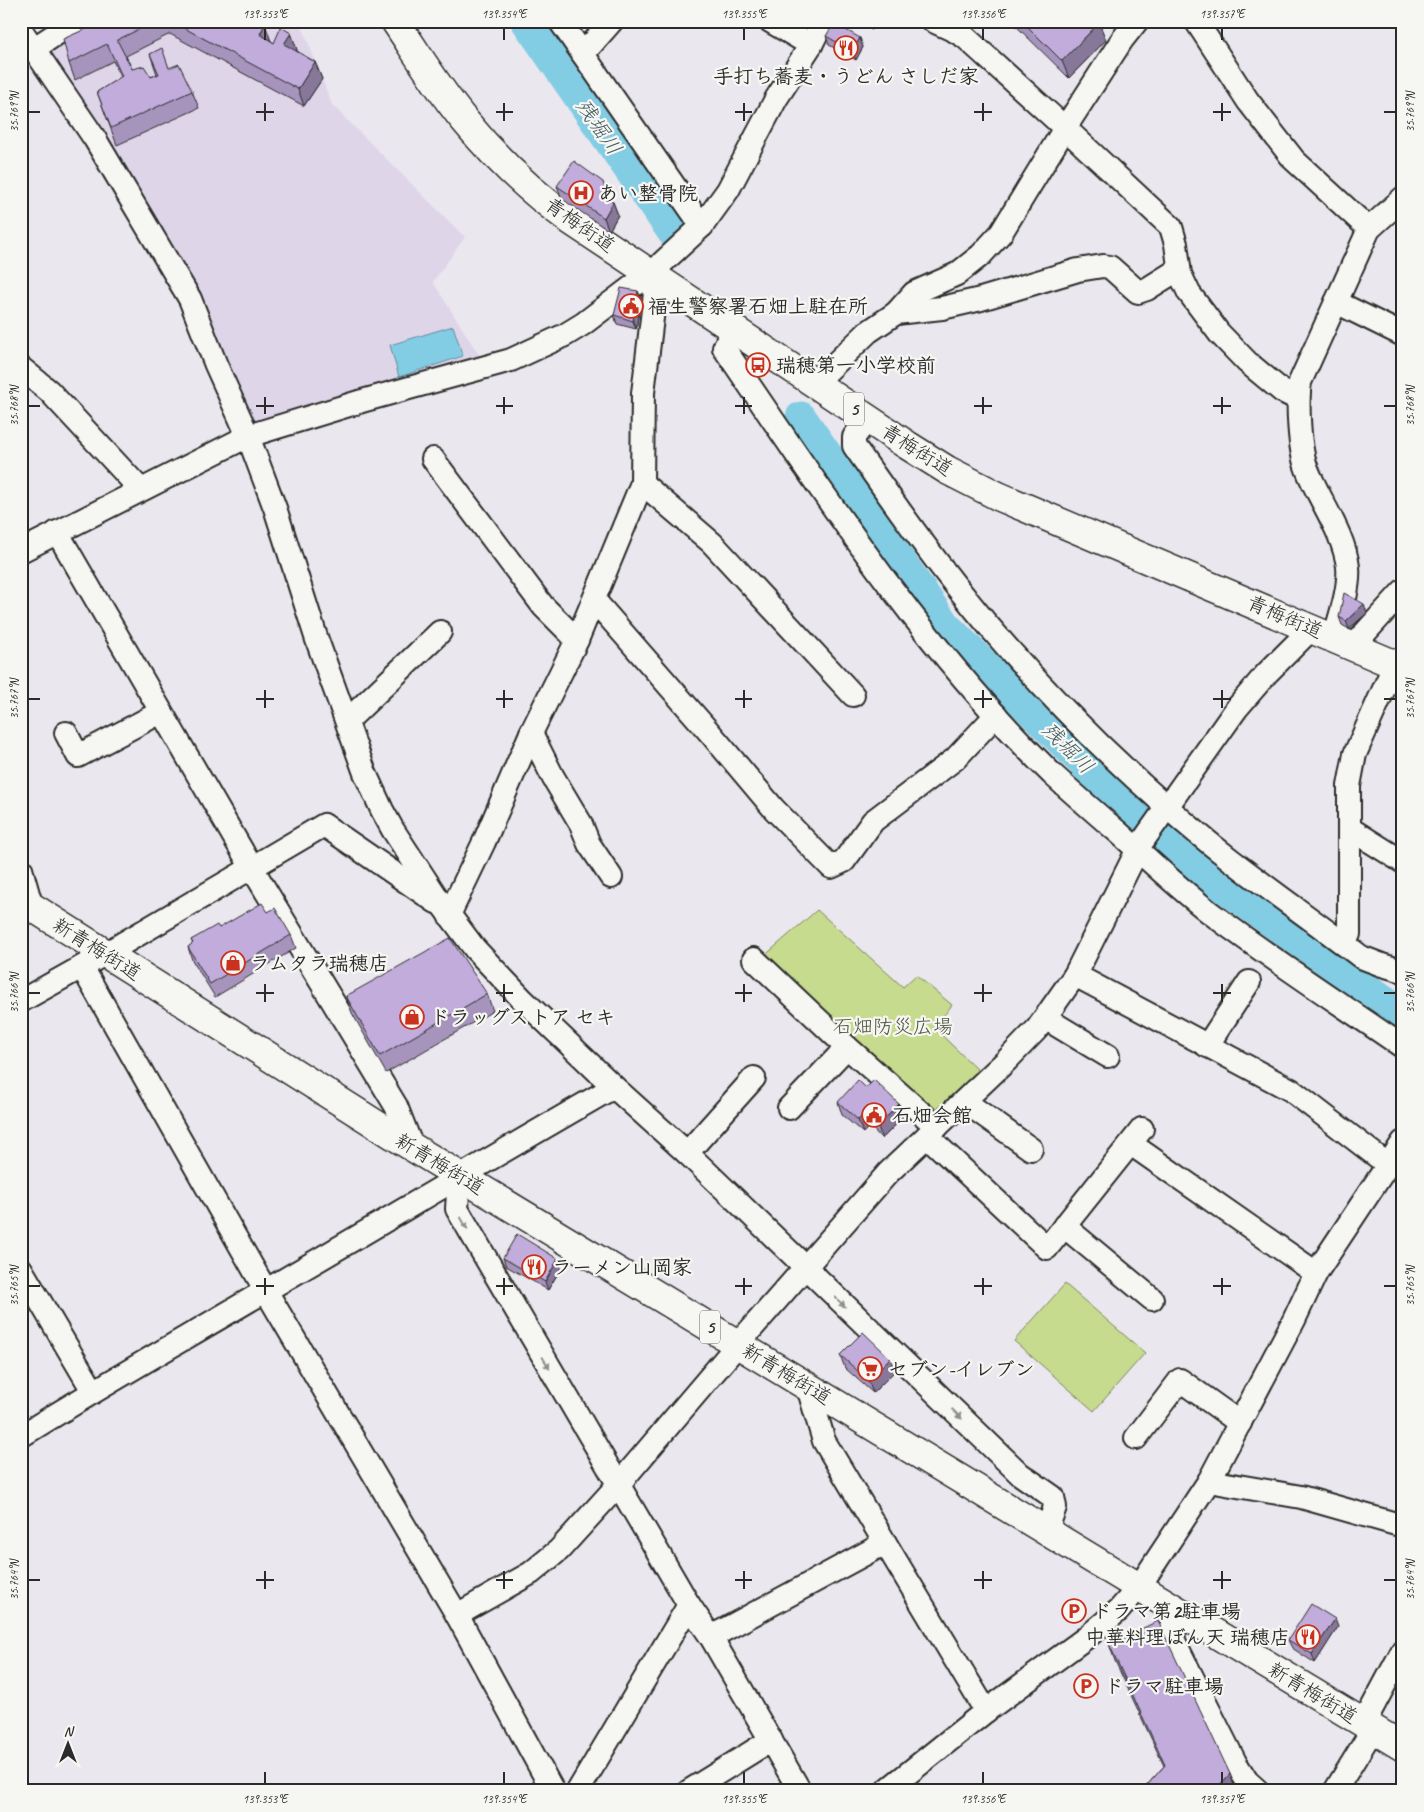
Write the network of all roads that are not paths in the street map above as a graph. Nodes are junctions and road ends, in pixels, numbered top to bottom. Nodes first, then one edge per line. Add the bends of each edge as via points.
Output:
1 (76, 21) edge
2 (395, 21) edge
3 (560, 21) edge
4 (612, 21) edge
5 (770, 21) edge
6 (823, 21) edge
7 (933, 21) edge
8 (1136, 21) edge
9 (1196, 21) edge
10 (21, 30) edge
11 (811, 45) junction
12 (33, 49) junction
13 (583, 54) junction
14 (1065, 128) junction
15 (1403, 198) edge
16 (702, 226) junction
17 (1369, 229) junction
18 (1179, 269) junction
19 (652, 275) junction
20 (1336, 302) junction
21 (896, 313) junction
22 (733, 329) junction
23 (1403, 335) edge
24 (21, 368) edge
25 (815, 383) junction
26 (1298, 399) junction
27 (868, 418) junction
28 (248, 436) junction
29 (433, 459) dead end
30 (642, 482) junction
31 (140, 489) junction
32 (57, 532) junction
33 (26, 542) edge
34 (1403, 591) edge
35 (594, 600) junction
36 (440, 632) dead end
37 (1333, 637) junction
38 (577, 640) junction
39 (1399, 666) edge
40 (854, 695) dead end
41 (161, 712) junction
42 (996, 715) junction
43 (347, 721) junction
44 (66, 733) dead end
45 (531, 733) junction
46 (1166, 808) junction
47 (1349, 828) junction
48 (1138, 847) junction
49 (1403, 862) edge
50 (252, 868) junction
51 (21, 869) edge
52 (611, 877) dead end
53 (27, 904) edge
54 (445, 910) junction
55 (1344, 944) junction
56 (105, 954) junction
57 (754, 959) dead end
58 (82, 967) junction
59 (1403, 971) edge
60 (1075, 975) junction
61 (1249, 982) dead end
62 (21, 1001) edge
63 (1045, 1018) junction
64 (1207, 1046) junction
65 (1403, 1046) edge
66 (847, 1047) junction
67 (1108, 1056) dead end
68 (754, 1078) dead end
69 (614, 1087) junction
70 (794, 1093) dead end
71 (964, 1101) junction
72 (932, 1131) junction
73 (1403, 1142) edge
74 (412, 1148) junction
75 (1031, 1149) dead end
76 (687, 1153) junction
77 (1387, 1164) junction
78 (459, 1176) junction
79 (1064, 1226) junction
80 (805, 1268) junction
81 (21, 1269) edge
82 (1316, 1273) junction
83 (266, 1291) junction
84 (1152, 1299) dead end
85 (738, 1344) junction
86 (808, 1387) junction
87 (93, 1391) junction
88 (1240, 1424) junction
89 (21, 1436) edge
90 (1136, 1438) dead end
91 (1208, 1481) junction
92 (618, 1485) junction
93 (1403, 1526) edge
94 (1046, 1532) junction
95 (885, 1543) junction
96 (1139, 1587) junction
97 (689, 1605) junction
98 (1172, 1608) junction
99 (457, 1616) junction
100 (711, 1637) junction
101 (1403, 1650) edge
102 (986, 1712) junction
103 (1368, 1726) junction
104 (771, 1740) junction
105 (1403, 1747) edge
106 (553, 1791) edge
107 (578, 1791) edge
108 (689, 1791) edge
109 (800, 1791) edge
110 (886, 1791) edge
111 (1258, 1791) edge
112 (1335, 1791) edge

1 - 12 street
2 - 19 main road, 青梅街道 / 5 via 454,107 511,171 553,207
3 - 13 street
4 - 13 street
5 - 11 street
6 - 11 street
7 - 14 street via 965,37
8 - 14 street
9 - 17 street via 1248,101 1294,160
10 - 12 street
11 - 16 street via 776,99 728,190
12 - 28 street via 95,139 190,299
13 - 16 street
14 - 18 street via 1171,227
14 - 21 street via 1001,233 981,255 957,274 914,293
15 - 17 street
16 - 19 street
17 - 20 street
18 - 21 street via 1138,292 1110,267 1103,266 942,308
18 - 26 street via 1189,293 1219,333 1247,362 1282,391
19 - 22 main road, 青梅街道 / 5
19 - 28 street via 565,335 511,360
19 - 30 street via 655,292 643,393
20 - 23 street
20 - 26 street via 1300,382
21 - 25 street via 868,332
22 - 25 main road, 青梅街道 / 5
22 - 42 street via 724,348 897,597
24 - 31 street via 48,391
25 - 27 main road, 青梅街道 / 5
26 - 37 street via 1306,467 1342,545 1348,569
27 - 37 main road, 青梅街道 / 5 via 948,470 998,496
27 - 46 street via 854,437 854,446 930,553 1039,682
28 - 31 street
28 - 43 street
29 - 38 street via 543,606
30 - 35 street
30 - 40 street via 712,543
31 - 32 street
32 - 33 street
32 - 41 street
34 - 37 street
35 - 38 street
35 - 42 street via 774,809 831,867 844,861 873,821 955,759
36 - 43 street
37 - 39 main road, 青梅街道 / 5
37 - 46 street via 1267,673
38 - 45 street
39 - 47 street via 1355,754 1349,786
41 - 44 street via 78,756
41 - 50 street
42 - 48 street via 1052,774
43 - 54 street via 382,810
45 - 52 street via 589,844
45 - 54 street via 484,842
46 - 48 street
46 - 55 street via 1222,854
47 - 49 street
47 - 55 street via 1348,934
48 - 60 street
48 - 65 street via 1207,910
50 - 54 street via 324,824
50 - 56 street
50 - 74 street via 396,1106
51 - 53 street
53 - 56 main road, 新青梅街道 / 5
54 - 69 street via 475,949
55 - 59 street via 1361,957
56 - 58 street
56 - 74 main road, 新青梅街道 / 5
57 - 66 street
58 - 62 street
58 - 83 street
60 - 63 street
60 - 64 street
61 - 64 street
63 - 67 street
63 - 71 street
64 - 77 street via 1291,1090
66 - 70 street
66 - 72 street
68 - 76 street
69 - 76 street
69 - 78 street
71 - 72 street
71 - 75 street
72 - 79 street via 1047,1248
72 - 80 street via 888,1173
73 - 77 street
74 - 78 main road, 新青梅街道 / 5
76 - 80 street
77 - 82 street
78 - 83 street
78 - 85 main road, 新青梅街道 / 5
78 -> 92 street via 457,1209
79 - 82 street via 1136,1136
79 - 84 street
80 - 85 street
80 -> 94 street via 1020,1474 1053,1498 1055,1506
81 - 87 street
82 - 88 street
83 - 87 street
83 - 99 street
85 - 86 main road, 新青梅街道 / 5
85 - 92 street
86 - 94 main road, 新青梅街道 / 5
86 - 95 street via 824,1441
87 - 89 street
88 - 90 street via 1180,1380
88 - 91 street
91 - 93 street via 1301,1497
91 - 96 street
92 - 97 street
92 - 99 street via 559,1550 531,1573
94 - 96 main road, 新青梅街道 / 5
95 - 100 street
95 - 102 street
96 - 98 main road, 新青梅街道 / 5
96 - 102 street via 1119,1610 1087,1637
97 - 100 street
97 - 107 street
98 - 103 main road, 新青梅街道 / 5
98 - 111 street via 1174,1641 1235,1762
99 - 106 street
100 - 104 street
101 - 103 street
102 - 110 street
103 - 105 main road, 新青梅街道 / 5
103 - 112 street
104 - 108 street
104 - 109 street

